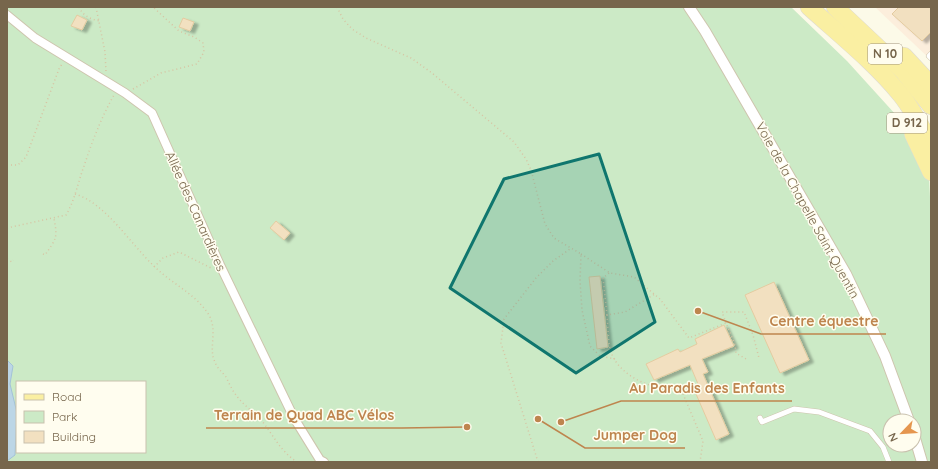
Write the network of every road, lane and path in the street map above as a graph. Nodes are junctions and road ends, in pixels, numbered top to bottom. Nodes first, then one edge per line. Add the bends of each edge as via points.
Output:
1 (79, 7) edge
2 (96, 7) edge
3 (153, 7) edge
4 (337, 7) edge
5 (689, 7) edge
6 (809, 7) edge
7 (835, 7) edge
8 (848, 7) edge
9 (7, 15) edge
10 (100, 21) junction
11 (931, 54) edge
12 (67, 58) junction
13 (931, 58) edge
14 (884, 76) junction
15 (106, 81) junction
16 (931, 85) edge
17 (118, 88) junction
18 (126, 93) junction
19 (931, 106) edge
20 (931, 145) edge
21 (7, 165) edge
22 (931, 172) edge
23 (75, 194) junction
24 (54, 219) junction
25 (7, 228) edge
26 (570, 249) junction
27 (43, 254) dead end
28 (581, 254) junction
29 (7, 259) edge
30 (13, 260) dead end
31 (220, 265) junction
32 (154, 267) junction
33 (610, 273) junction
34 (655, 294) junction
35 (607, 315) junction
36 (726, 323) junction
37 (759, 358) dead end
38 (615, 359) junction
39 (746, 359) dead end
40 (906, 413) edge
41 (760, 418) dead end
42 (297, 462) edge
43 (324, 462) edge
44 (538, 462) edge
45 (700, 462) edge
46 (889, 462) edge

1 - 10 path via 91,20
2 - 10 path
3 - 18 path via 179,31 202,43 204,52 197,64 161,73
4 - 26 path via 352,29 411,58 514,142 531,170 545,224 554,238
5 - 40 street, Voie de la Chapelle Saint Quentin via 846,274 885,356
6 - 14 main road, N 10
7 - 19 main road, N 10 via 903,71
8 - 16 main road via 908,60
9 - 12 street, Allée des Canardières via 35,38
10 - 15 path
11 - 13 lane
12 - 15 street, Allée des Canardières
12 - 21 path via 59,69 26,157 18,165
14 - 20 main road via 918,120
14 - 22 main road, D 912 via 882,89 900,111
15 - 17 street, Allée des Canardières
17 - 18 street, Allée des Canardières
17 - 23 path via 104,112
18 - 31 street, Allée des Canardières via 152,113
23 - 24 path via 66,215
23 - 32 path via 106,215
24 - 25 path
24 - 27 path via 57,235 45,255
26 - 28 path
26 - 44 path via 536,278 504,319 501,343
28 - 33 path
28 - 38 path via 582,310 590,346 600,356
29 - 30 path via 12,262
31 - 32 path via 206,267 179,252 163,258
31 - 43 street, Allée des Canardières via 294,418 320,460
32 - 42 path via 205,309 214,330 214,362 236,395 261,421 285,453
33 - 34 path via 634,277
33 - 35 path via 603,278
34 - 35 path via 625,312
34 - 36 path via 689,338
35 - 38 path via 610,349
36 - 37 path via 722,312 744,312
36 - 39 path via 736,353
38 - 45 path via 631,376 643,383 671,389 680,387 703,441
41 - 46 lane via 762,422 794,409 819,412 870,431 883,447

